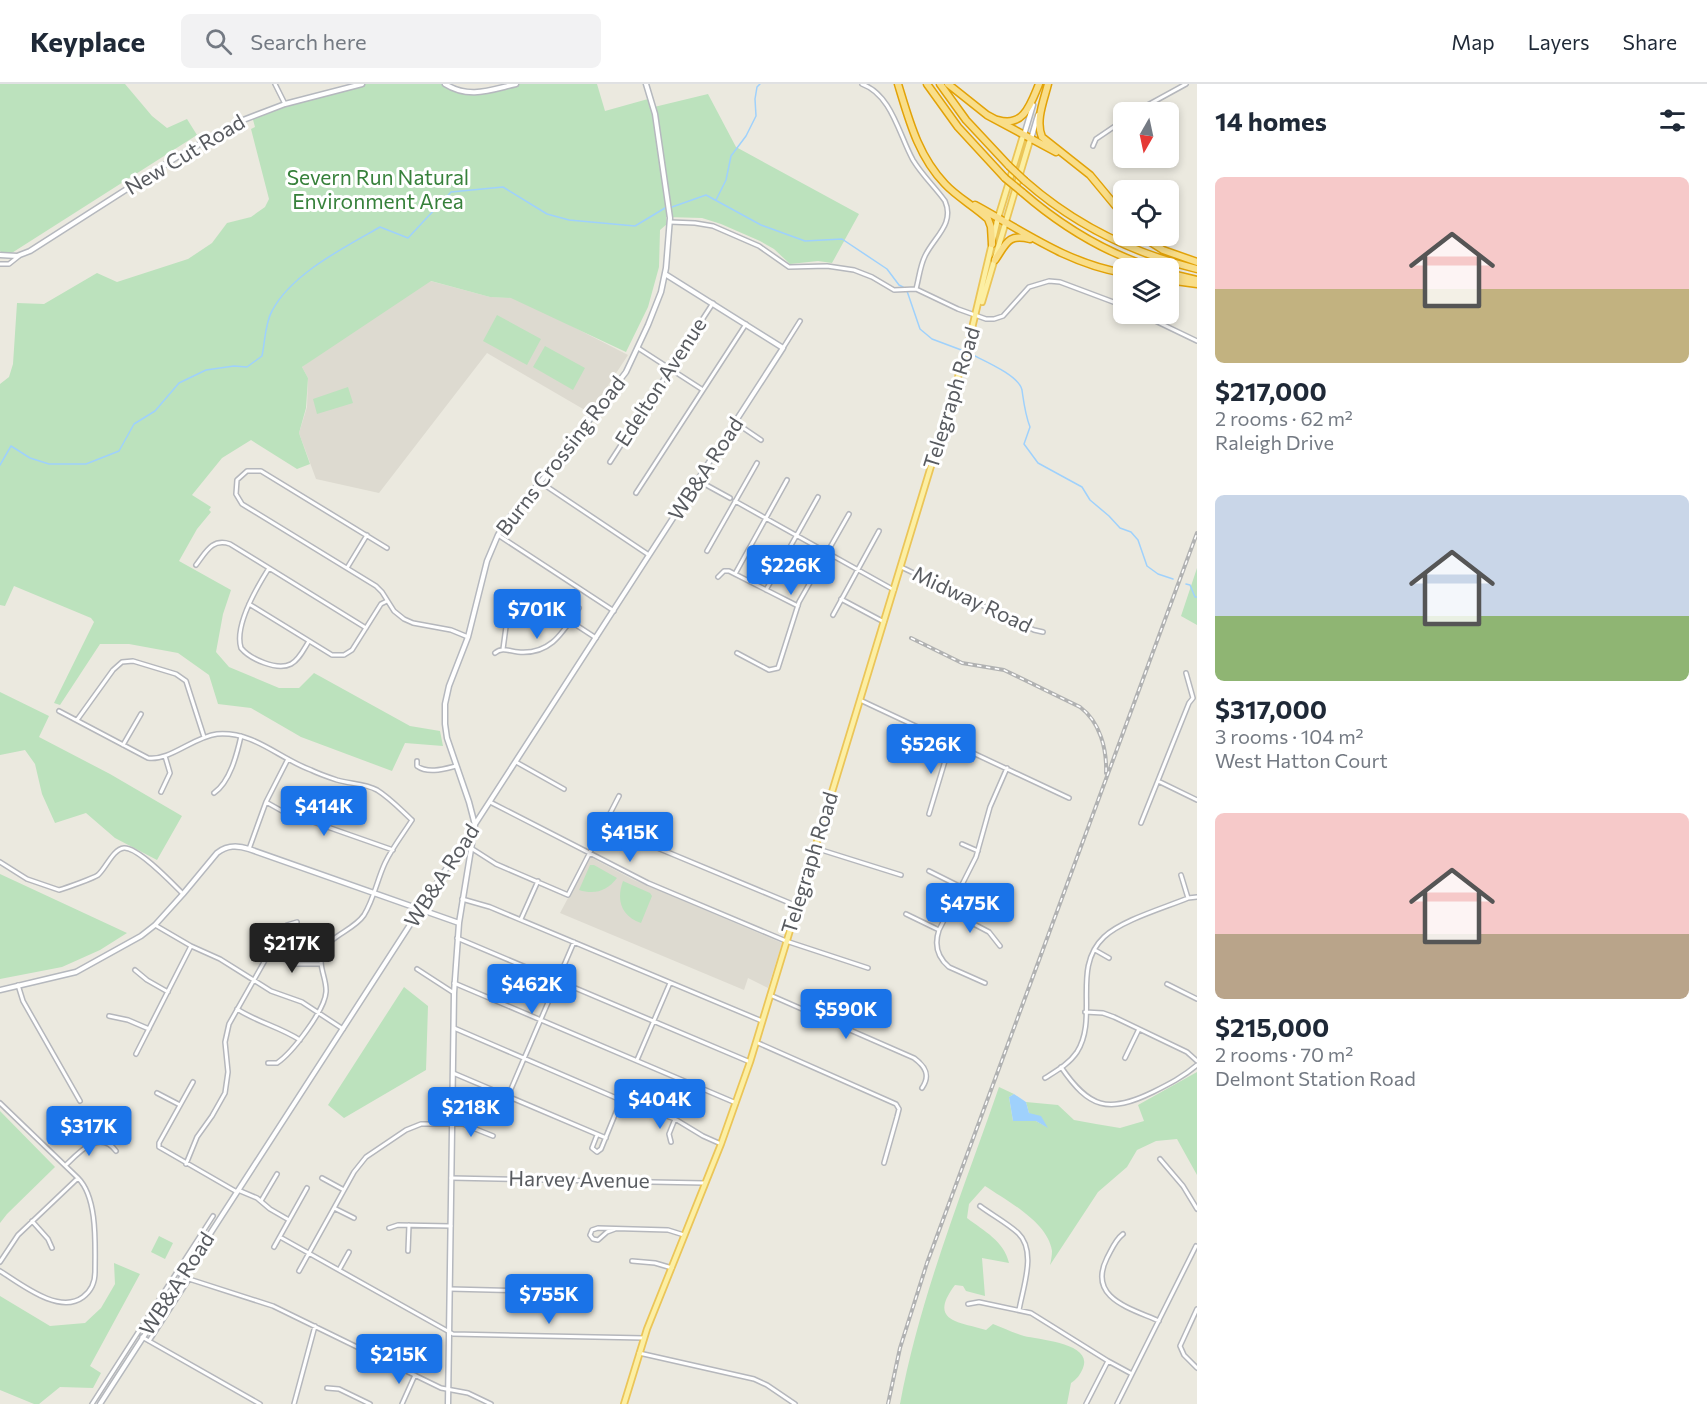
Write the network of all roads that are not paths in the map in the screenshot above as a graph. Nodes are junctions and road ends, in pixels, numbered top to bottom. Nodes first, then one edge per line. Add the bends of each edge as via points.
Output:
1 (275, 84) edge
2 (362, 84) edge
3 (445, 84) edge
4 (516, 84) edge
5 (646, 84) edge
6 (862, 84) edge
7 (898, 84) edge
8 (927, 84) edge
9 (940, 84) edge
10 (948, 84) edge
11 (1039, 84) edge
12 (1048, 84) edge
13 (1185, 84) edge
14 (1153, 102) edge
15 (285, 104) junction
16 (987, 115) junction
17 (1113, 127) edge
18 (1023, 136) junction
19 (1030, 140) junction
20 (1093, 146) dead end
21 (1072, 161) junction
22 (951, 190) junction
23 (1113, 203) edge
24 (998, 218) junction
25 (670, 222) junction
26 (1005, 222) junction
27 (1041, 242) junction
28 (992, 244) junction
29 (1158, 246) edge
30 (0, 255) edge
31 (21, 255) junction
32 (1127, 258) edge
33 (995, 260) junction
34 (1197, 262) edge
35 (1, 265) edge
36 (1197, 269) edge
37 (0, 270) edge
38 (1113, 270) edge
39 (665, 274) junction
40 (1179, 276) edge
41 (1179, 281) edge
42 (1197, 282) edge
43 (916, 289) junction
44 (1113, 302) edge
45 (713, 303) junction
46 (976, 315) junction
47 (800, 321) dead end
48 (746, 324) junction
49 (1163, 324) edge
50 (1197, 340) edge
51 (638, 348) junction
52 (783, 348) junction
53 (670, 369) junction
54 (703, 390) junction
55 (736, 423) junction
56 (761, 440) dead end
57 (610, 462) dead end
58 (757, 463) dead end
59 (787, 480) dead end
60 (699, 481) junction
61 (540, 482) junction
62 (636, 493) dead end
63 (818, 497) dead end
64 (729, 498) dead end
65 (735, 501) junction
66 (849, 514) dead end
67 (766, 518) junction
68 (879, 531) dead end
69 (367, 535) junction
70 (498, 535) junction
71 (796, 536) junction
72 (387, 548) dead end
73 (707, 551) dead end
74 (827, 553) junction
75 (650, 555) junction
76 (196, 565) dead end
77 (901, 567) junction
78 (269, 568) junction
79 (346, 568) junction
80 (858, 570) junction
81 (735, 574) junction
82 (718, 577) dead end
83 (766, 590) junction
84 (894, 590) junction
85 (841, 599) junction
86 (387, 601) junction
87 (249, 604) junction
88 (798, 606) junction
89 (579, 608) dead end
90 (614, 611) junction
91 (508, 612) dead end
92 (832, 615) dead end
93 (570, 621) junction
94 (884, 621) junction
95 (366, 628) junction
96 (1043, 632) dead end
97 (468, 637) junction
98 (596, 638) junction
99 (309, 641) junction
100 (502, 649) junction
101 (495, 653) dead end
102 (737, 653) dead end
103 (1186, 673) dead end
104 (1195, 699) edge
105 (860, 700) junction
106 (59, 711) dead end
107 (141, 714) dead end
108 (77, 720) junction
109 (241, 736) junction
110 (204, 737) junction
111 (951, 741) junction
112 (123, 745) junction
113 (164, 756) junction
114 (288, 759) junction
115 (417, 761) dead end
116 (516, 762) junction
117 (456, 766) junction
118 (1007, 768) junction
119 (1158, 781) junction
120 (564, 789) dead end
121 (160, 792) dead end
122 (214, 793) dead end
123 (618, 796) dead end
124 (1069, 798) dead end
125 (1197, 800) edge
126 (266, 802) junction
127 (490, 802) junction
128 (929, 814) dead end
129 (606, 821) junction
130 (1141, 823) dead end
131 (475, 825) junction
132 (962, 844) dead end
133 (471, 848) junction
134 (815, 848) junction
135 (249, 849) junction
136 (393, 850) junction
137 (978, 852) junction
138 (589, 854) junction
139 (0, 862) edge
140 (929, 871) dead end
141 (901, 875) dead end
142 (1181, 875) dead end
143 (538, 881) junction
144 (961, 887) junction
145 (374, 893) junction
146 (183, 894) junction
147 (1197, 897) edge
148 (1188, 898) junction
149 (462, 899) junction
150 (797, 906) junction
151 (420, 910) junction
152 (949, 911) junction
153 (906, 914) dead end
154 (521, 919) junction
155 (297, 922) dead end
156 (459, 923) junction
157 (155, 924) junction
158 (939, 930) junction
159 (457, 938) junction
160 (786, 941) junction
161 (574, 942) junction
162 (191, 946) junction
163 (1000, 946) dead end
164 (1094, 949) junction
165 (270, 952) junction
166 (1109, 958) dead end
167 (321, 964) junction
168 (868, 968) dead end
169 (417, 969) dead end
170 (135, 970) dead end
171 (558, 981) junction
172 (255, 982) junction
173 (454, 983) junction
174 (670, 983) junction
175 (985, 983) dead end
176 (1167, 984) dead end
177 (18, 985) junction
178 (0, 990) edge
179 (168, 992) junction
180 (454, 993) junction
181 (770, 995) junction
182 (1197, 999) edge
183 (237, 1009) junction
184 (318, 1012) junction
185 (1085, 1012) junction
186 (110, 1017) dead end
187 (542, 1019) junction
188 (653, 1021) junction
189 (762, 1021) junction
190 (453, 1028) junction
191 (149, 1029) junction
192 (343, 1029) junction
193 (1140, 1029) junction
194 (300, 1040) junction
195 (756, 1042) junction
196 (136, 1054) dead end
197 (524, 1058) junction
198 (1125, 1058) dead end
199 (637, 1060) junction
200 (750, 1062) junction
201 (268, 1063) dead end
202 (1197, 1063) edge
203 (1061, 1067) junction
204 (451, 1072) junction
205 (1045, 1078) dead end
206 (193, 1082) dead end
207 (922, 1088) dead end
208 (157, 1093) dead end
209 (508, 1096) junction
210 (621, 1100) junction
211 (80, 1101) dead end
212 (0, 1103) edge
213 (736, 1103) junction
214 (180, 1105) junction
215 (675, 1119) junction
216 (451, 1123) junction
217 (597, 1134) junction
218 (493, 1136) dead end
219 (606, 1138) junction
220 (671, 1142) dead end
221 (721, 1144) junction
222 (116, 1151) dead end
223 (1160, 1159) dead end
224 (884, 1163) dead end
225 (186, 1164) junction
226 (66, 1165) junction
227 (277, 1174) dead end
228 (78, 1178) junction
229 (322, 1178) dead end
230 (451, 1178) junction
231 (706, 1183) junction
232 (307, 1188) dead end
233 (344, 1190) junction
234 (238, 1191) junction
235 (261, 1201) junction
236 (980, 1206) dead end
237 (334, 1208) junction
238 (1197, 1209) edge
239 (213, 1216) dead end
240 (354, 1218) dead end
241 (289, 1220) junction
242 (32, 1221) junction
243 (409, 1225) junction
244 (451, 1226) junction
245 (389, 1228) dead end
246 (615, 1229) junction
247 (1123, 1234) dead end
248 (685, 1235) junction
249 (280, 1237) junction
250 (1196, 1246) edge
251 (274, 1247) dead end
252 (52, 1248) dead end
253 (408, 1251) dead end
254 (349, 1252) dead end
255 (309, 1254) junction
256 (632, 1261) dead end
257 (0, 1262) edge
258 (672, 1268) junction
259 (339, 1270) junction
260 (0, 1271) edge
261 (299, 1271) dead end
262 (178, 1273) junction
263 (183, 1275) junction
264 (189, 1279) junction
265 (450, 1289) junction
266 (536, 1290) dead end
267 (968, 1304) dead end
268 (1197, 1309) edge
269 (1019, 1310) junction
270 (1158, 1321) junction
271 (315, 1326) junction
272 (448, 1330) junction
273 (142, 1337) junction
274 (644, 1338) junction
275 (149, 1341) junction
276 (639, 1353) junction
277 (1108, 1361) junction
278 (1197, 1368) edge
279 (1132, 1374) junction
280 (416, 1375) junction
281 (327, 1388) dead end
282 (448, 1389) junction
283 (92, 1404) edge
284 (100, 1404) edge
285 (260, 1404) edge
286 (294, 1404) edge
287 (370, 1404) edge
288 (402, 1404) edge
289 (448, 1404) edge
290 (491, 1404) edge
291 (624, 1404) edge
292 (795, 1404) edge
293 (1086, 1404) edge
294 (1117, 1404) edge

1 - 15 street
2 - 15 street, New Cut Road
3 - 4 street via 475,93
5 - 25 street, Burns Crossing Road via 655,114
6 - 43 street via 884,100 913,160 948,208 947,222 926,254
7 - 22 highway via 920,148
8 - 32 highway, bridge via 958,127 1022,192 1080,235
9 - 36 highway, bridge via 1009,166 1068,215 1141,253
10 - 16 highway
11 - 16 highway via 1019,119 1006,122
11 - 18 street, Telegraph Road
12 - 19 street, Telegraph Road
12 - 21 highway via 1039,119 1040,133
13 - 14 street
15 - 31 street, New Cut Road via 229,126
16 - 18 highway
17 - 20 street via 1096,139
18 - 19 highway
18 - 24 main road, Telegraph Road
19 - 21 highway
19 - 26 main road, Telegraph Road
21 - 23 highway
22 - 24 highway
22 - 28 highway via 988,219
24 - 26 highway
24 - 28 main road, Telegraph Road
25 - 39 street, Burns Crossing Road
25 - 43 street via 701,223 722,229 793,268 842,268 863,273 894,290
26 - 27 highway
26 - 33 main road, Telegraph Road
27 - 33 highway via 1014,237
27 - 38 highway via 1086,264
28 - 46 main road, Telegraph Road
29 - 34 highway
30 - 31 street, New Cut Road
31 - 35 street, New Cut Road
33 - 46 main road, Telegraph Road
35 - 37 street
39 - 45 street
39 - 51 street, Burns Crossing Road
40 - 42 highway
41 - 42 highway
43 - 46 street
44 - 46 street via 1049,281 1029,287 1003,316 990,319
45 - 48 street
45 - 53 street, Edelton Avenue
46 - 77 main road, Telegraph Road
47 - 52 street
48 - 52 street
48 - 54 street
49 - 50 street
51 - 53 street
51 - 61 street, Burns Crossing Road via 623,375
52 - 55 street, WB&A Road
53 - 54 street
53 - 57 street, Edelton Avenue
54 - 62 street
55 - 56 street
55 - 60 street, WB&A Road
58 - 65 street
59 - 67 street
60 - 64 street
60 - 75 street, WB&A Road
61 - 70 street, Burns Crossing Road
61 - 75 street
63 - 71 street
65 - 67 street
65 - 73 street
66 - 74 street
67 - 71 street
67 - 81 street
68 - 80 street
69 - 72 street
69 - 79 street
69 - 79 street via 261,471 247,471 237,480 236,494 242,504
70 - 90 street
70 - 97 street, Burns Crossing Road via 487,561
71 - 74 street
71 - 83 street
74 - 80 street
74 - 88 street
75 - 90 street, WB&A Road
76 - 78 street via 218,542 230,544
77 - 84 main road, Telegraph Road
77 - 96 street, Midway Road
78 - 87 street
78 - 95 street
79 - 86 street via 380,590
80 - 84 street
80 - 85 street
81 - 82 street via 725,570
81 - 83 street
83 - 88 street
84 - 94 main road, Telegraph Road
85 - 92 street
85 - 94 street
86 - 95 street
86 - 97 street via 408,621
87 - 99 street
87 - 99 street via 240,639 241,648 250,657 287,665 295,661
88 - 102 street via 777,669 769,670
89 - 93 street
90 - 98 street, WB&A Road
91 - 100 street
93 - 98 street
93 - 100 street via 558,638 542,650
94 - 105 main road, Telegraph Road
95 - 99 street via 344,656 332,655
97 - 117 street, Burns Crossing Road via 445,704 446,731
98 - 116 street, WB&A Road
100 - 101 street
103 - 104 street
104 - 119 street via 1189,703
105 - 111 street
105 - 134 main road, Telegraph Road
106 - 108 street
107 - 112 street
108 - 110 street via 113,670 122,662 133,661 176,674 186,681
108 - 112 street
109 - 110 street
109 - 114 street
109 - 122 street via 235,759
110 - 113 street
111 - 118 street
111 - 128 street
112 - 113 street via 148,758
113 - 121 street via 170,773
114 - 126 street
114 - 136 street via 387,797 412,820
115 - 117 street via 423,769 440,771
116 - 120 street
116 - 127 street, WB&A Road
117 - 131 street, Burns Crossing Road
118 - 124 street
118 - 137 street via 990,807
119 - 125 street
119 - 130 street
123 - 129 street
126 - 135 street
126 - 136 street
127 - 131 street, WB&A Road
127 - 138 street
129 - 138 street
129 - 150 street via 660,849
131 - 133 street
131 - 151 street, WB&A Road
132 - 137 street
133 - 143 street via 490,862
133 - 149 street
134 - 141 street
134 - 150 main road, Telegraph Road
135 - 145 street
135 - 146 street via 234,846 220,851
136 - 145 street
137 - 144 street
138 - 143 street via 568,895
138 - 160 street
139 - 146 street via 27,879 59,890 97,875 125,848 161,871
140 - 144 street
142 - 148 street
143 - 154 street
144 - 152 street
145 - 151 street
145 - 167 street via 360,920 325,948
146 - 157 street
147 - 148 street
148 - 164 street via 1116,928
149 - 154 street
149 - 156 street
150 - 160 main road, Telegraph Road
151 - 156 street
151 - 192 street, WB&A Road
152 - 158 street
152 - 163 street via 989,932
153 - 158 street
154 - 161 street
155 - 165 street via 284,928
156 - 159 street
157 - 162 street
157 - 177 street via 84,969
158 - 175 street via 936,946 944,963
159 - 171 street
159 - 173 street
160 - 168 street
160 - 181 main road, Telegraph Road
161 - 171 street
161 - 174 street
162 - 172 street
162 - 179 street
164 - 166 street
164 - 185 street via 1087,970
165 - 167 street via 294,964
165 - 172 street
167 - 184 street via 326,993
169 - 180 street
170 - 179 street
171 - 187 street
171 - 188 street
172 - 183 street
172 - 184 street
173 - 180 street
173 - 187 street
174 - 188 street
174 - 189 street
176 - 182 street
177 - 178 street
177 - 211 street via 23,1001
179 - 191 street
180 - 190 street
181 - 189 main road, Telegraph Road
181 - 207 street via 914,1058 927,1074
183 - 194 street
183 - 225 street via 226,1035 225,1093 197,1137
184 - 192 street
184 - 194 street
185 - 193 street via 1109,1015
185 - 203 street via 1080,1046
186 - 191 street
187 - 197 street
187 - 199 street
188 - 199 street
188 - 200 street
189 - 195 main road, Telegraph Road
190 - 197 street
190 - 204 street
191 - 196 street
192 - 234 street, WB&A Road
193 - 198 street
193 - 202 street via 1187,1052
194 - 201 street via 283,1059
195 - 200 main road, Telegraph Road
195 - 224 street via 896,1104 899,1109
197 - 209 street
197 - 210 street
199 - 213 street
200 - 213 main road, Telegraph Road
202 - 203 street via 1175,1081 1117,1105 1083,1095
203 - 205 street
204 - 209 street
204 - 216 street
206 - 214 street
208 - 214 street
209 - 217 street
210 - 215 street
210 - 219 street
212 - 226 street
213 - 221 main road, Telegraph Road
214 - 225 street via 158,1146
215 - 220 street via 669,1134
215 - 221 street
216 - 218 street
216 - 230 street
216 - 233 street via 421,1124 406,1130 366,1157
217 - 219 street
217 - 219 street via 592,1146 595,1152
221 - 231 main road, Telegraph Road
222 - 226 street via 106,1142 91,1143
223 - 238 street
225 - 234 street
226 - 228 street
227 - 235 street
228 - 242 street
228 - 260 street via 92,1204 95,1272 88,1291 75,1301 58,1303
229 - 233 street
230 - 231 street, Harvey Avenue
230 - 244 street
231 - 248 main road, Telegraph Road
232 - 241 street
233 - 237 street
234 - 235 street
234 - 263 street, WB&A Road
235 - 241 street
236 - 269 street via 1017,1233 1026,1246 1028,1262
237 - 240 street
237 - 255 street
239 - 262 street
241 - 249 street
242 - 252 street
242 - 257 street via 14,1239
243 - 244 street
243 - 245 street
243 - 253 street
244 - 265 street
246 - 246 street via 598,1240 591,1237 595,1228
246 - 248 street via 668,1230
247 - 270 street via 1104,1264 1104,1287 1114,1300
248 - 258 main road, Telegraph Road
249 - 251 street
249 - 255 street
250 - 270 street
254 - 259 street
255 - 259 street
255 - 261 street
256 - 258 street
258 - 274 main road, Telegraph Road
259 - 272 street
262 - 263 street
262 - 283 street
263 - 264 street
263 - 273 street, WB&A Road
264 - 271 street via 273,1306
264 - 275 street
265 - 266 street
265 - 272 street
267 - 269 street via 979,1302
268 - 278 street via 1180,1346
269 - 277 street via 1036,1316
270 - 279 street
271 - 280 street
271 - 286 street
272 - 274 street via 453,1334
272 - 282 street
273 - 275 street
273 - 284 street, WB&A Road
274 - 276 main road, Telegraph Road
275 - 285 street
276 - 291 main road, Telegraph Road
276 - 292 street via 754,1379
277 - 279 street
277 - 293 street
279 - 294 street
280 - 282 street
280 - 288 street
281 - 287 street via 339,1389
282 - 289 street
282 - 290 street via 472,1394

